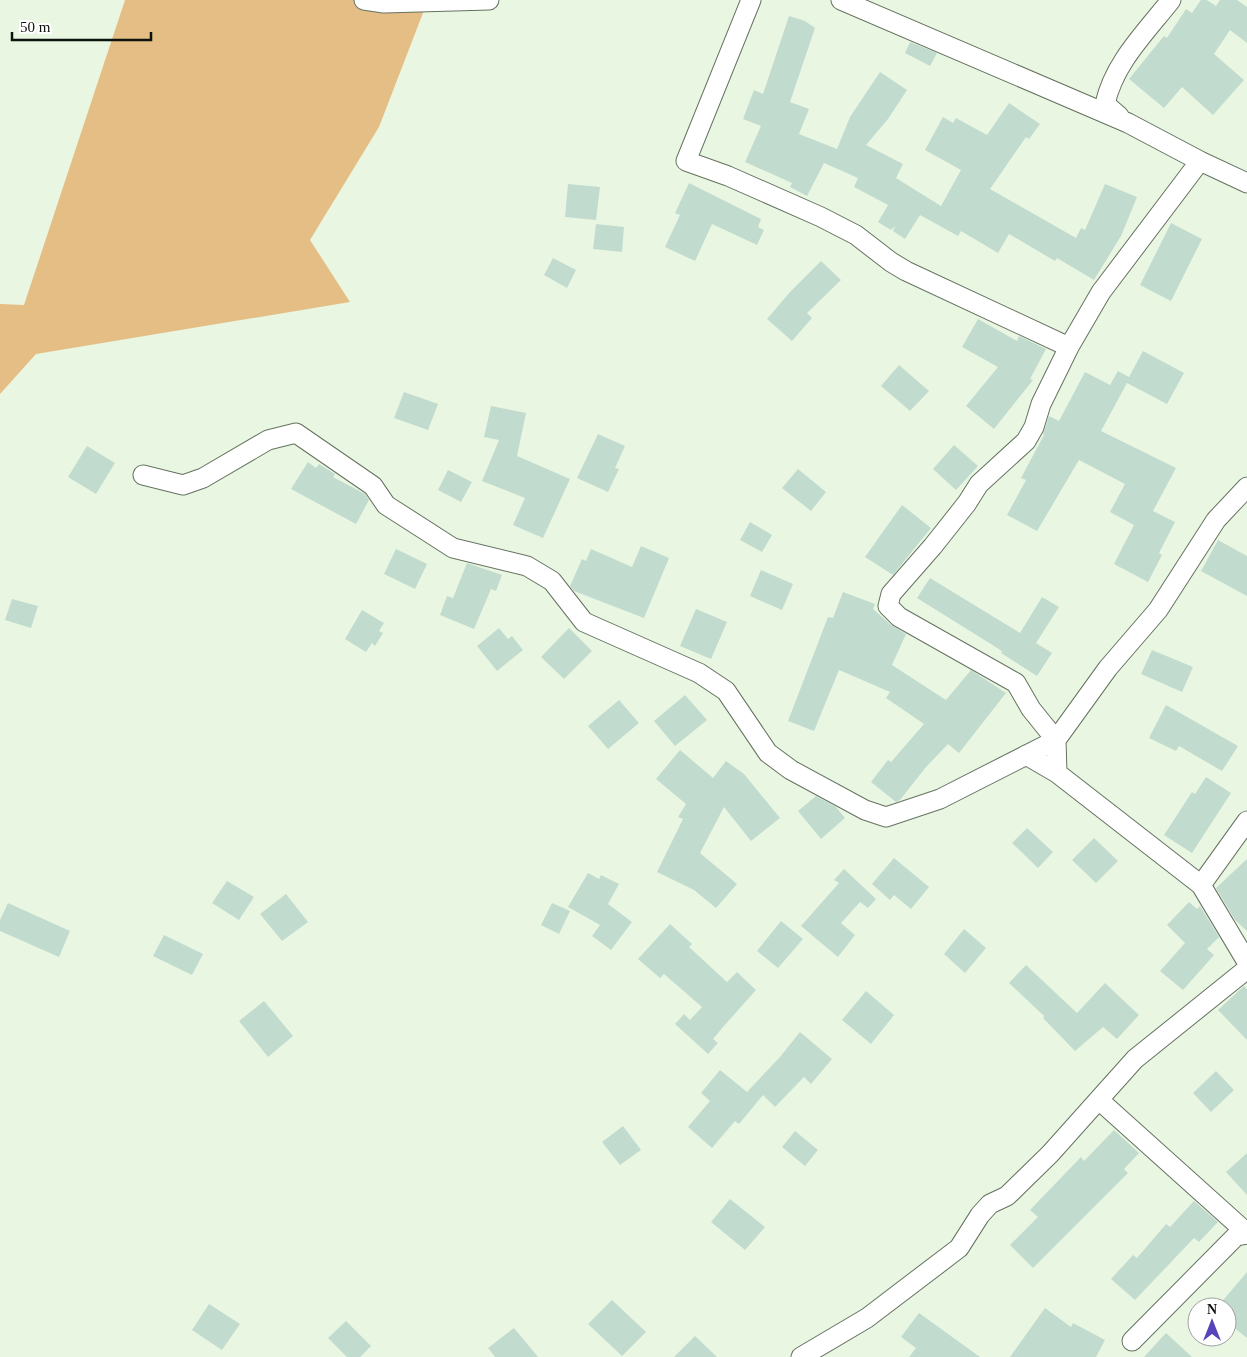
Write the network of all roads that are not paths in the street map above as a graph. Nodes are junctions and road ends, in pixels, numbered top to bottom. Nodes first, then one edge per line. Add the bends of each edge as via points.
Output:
1 (364, 0) edge
2 (489, 0) edge
3 (751, 0) edge
4 (840, 0) edge
5 (1170, 0) edge
6 (1128, 123) junction
7 (1200, 161) junction
8 (1247, 182) edge
9 (1069, 347) junction
10 (143, 475) dead end
11 (1247, 487) edge
12 (1056, 740) junction
13 (1026, 755) junction
14 (1057, 773) junction
15 (1247, 820) edge
16 (1201, 885) junction
17 (1247, 962) edge
18 (1247, 968) edge
19 (1099, 1100) junction
20 (1247, 1234) edge
21 (1132, 1341) dead end
22 (801, 1357) edge

1 - 2 street via 384,3
3 - 9 street via 686,161 821,216 856,235 906,271
4 - 6 street
5 - 6 street via 1118,67 1109,85 1105,104
6 - 7 street
7 - 8 street
7 - 9 street via 1112,275
9 - 12 street via 1026,441 979,484 956,518 891,594 888,606 899,617 1016,683 1031,709
10 - 13 street via 183,485 203,478 268,440 296,433 374,486 386,505 453,548 527,566 552,581 584,622 700,673 726,691 768,753 791,770 865,810 886,817 940,799
11 - 12 street via 1216,520 1158,610 1108,668
12 - 13 street
12 - 14 street
13 - 14 street
14 - 16 street
15 - 16 street
16 - 17 street
18 - 19 street via 1135,1059
19 - 20 street
19 - 22 street via 1007,1196 990,1204 959,1248 867,1318
20 - 21 street via 1236,1236

